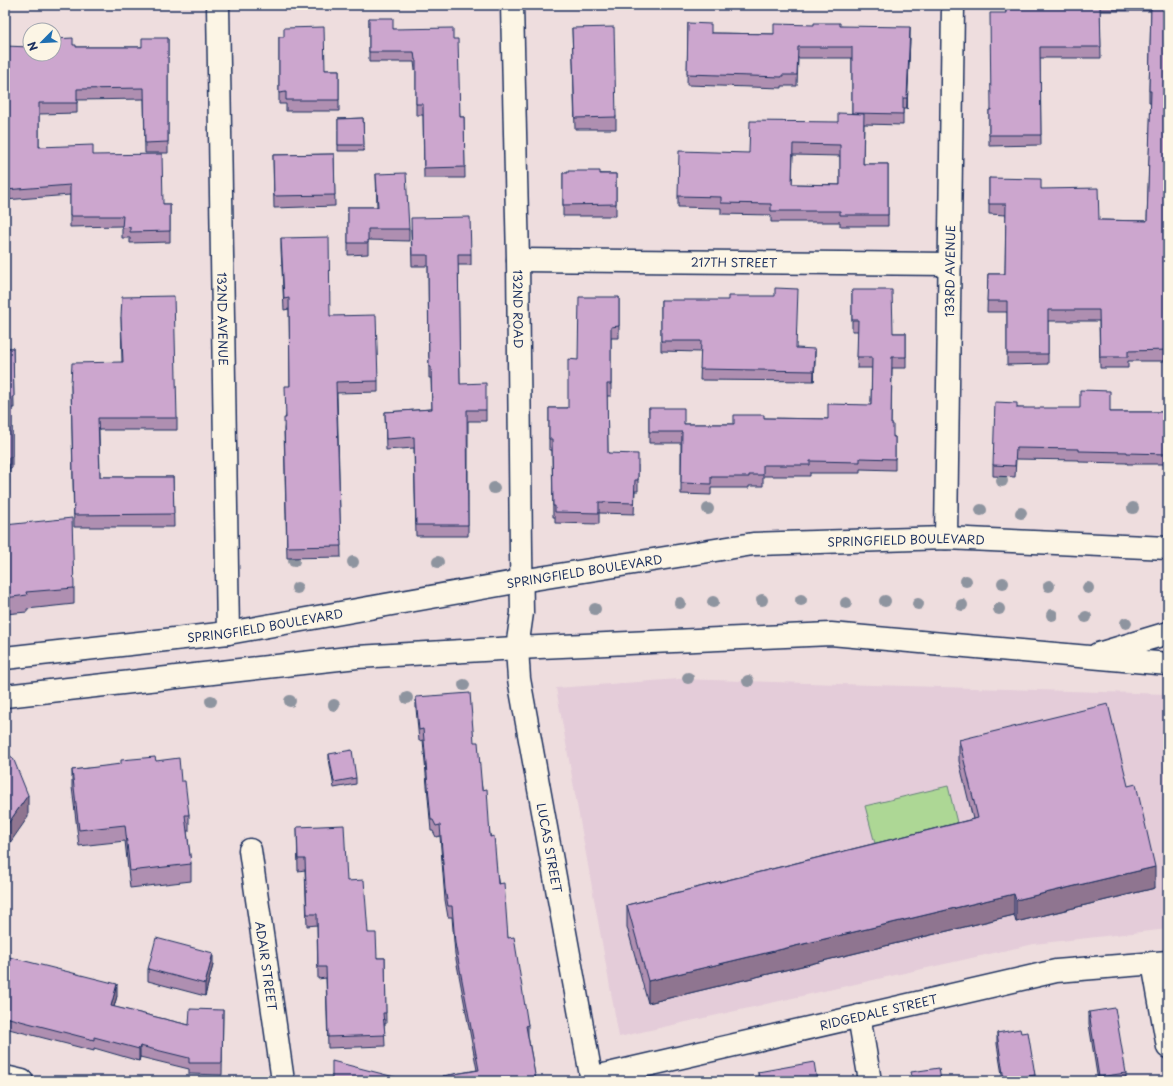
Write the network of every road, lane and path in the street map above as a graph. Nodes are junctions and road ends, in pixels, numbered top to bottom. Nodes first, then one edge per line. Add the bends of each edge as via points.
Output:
1 (218, 5) edge
2 (512, 5) edge
3 (953, 5) edge
4 (518, 260) junction
5 (950, 264) junction
6 (946, 538) junction
7 (1168, 548) edge
8 (521, 581) junction
9 (522, 613) joint
10 (228, 633) junction
11 (1168, 633) edge
12 (517, 648) junction
13 (1088, 657) junction
14 (5, 658) edge
15 (1168, 664) edge
16 (5, 696) edge
17 (250, 850) dead end
18 (1161, 963) edge
19 (859, 1016) junction
20 (1168, 1047) edge
21 (5, 1077) edge
22 (592, 1080) edge
23 (22, 1081) edge
24 (283, 1081) edge
25 (870, 1081) edge

1 - 10 street, 132ND AVENUE
2 - 4 street, 132ND ROAD
3 - 5 street, 133RD AVENUE
4 - 5 street, 217TH STREET
4 - 8 street, 132ND ROAD
5 - 6 street, 133RD AVENUE
6 - 7 street, SPRINGFIELD BOULEVARD
6 - 8 street, SPRINGFIELD BOULEVARD via 753,544
8 - 9 street, 132ND ROAD
8 - 10 street, SPRINGFIELD BOULEVARD
9 - 12 street, LUCAS STREET
10 - 14 street, SPRINGFIELD BOULEVARD
11 - 13 street
12 - 13 street via 830,634
12 - 16 street via 357,657
12 - 22 street, LUCAS STREET via 519,679
13 - 15 street
17 - 24 street, ADAIR STREET
18 - 19 street, RIDGEDALE STREET via 1056,970
18 - 20 street
19 - 22 street, RIDGEDALE STREET
19 - 25 street
21 - 23 street

